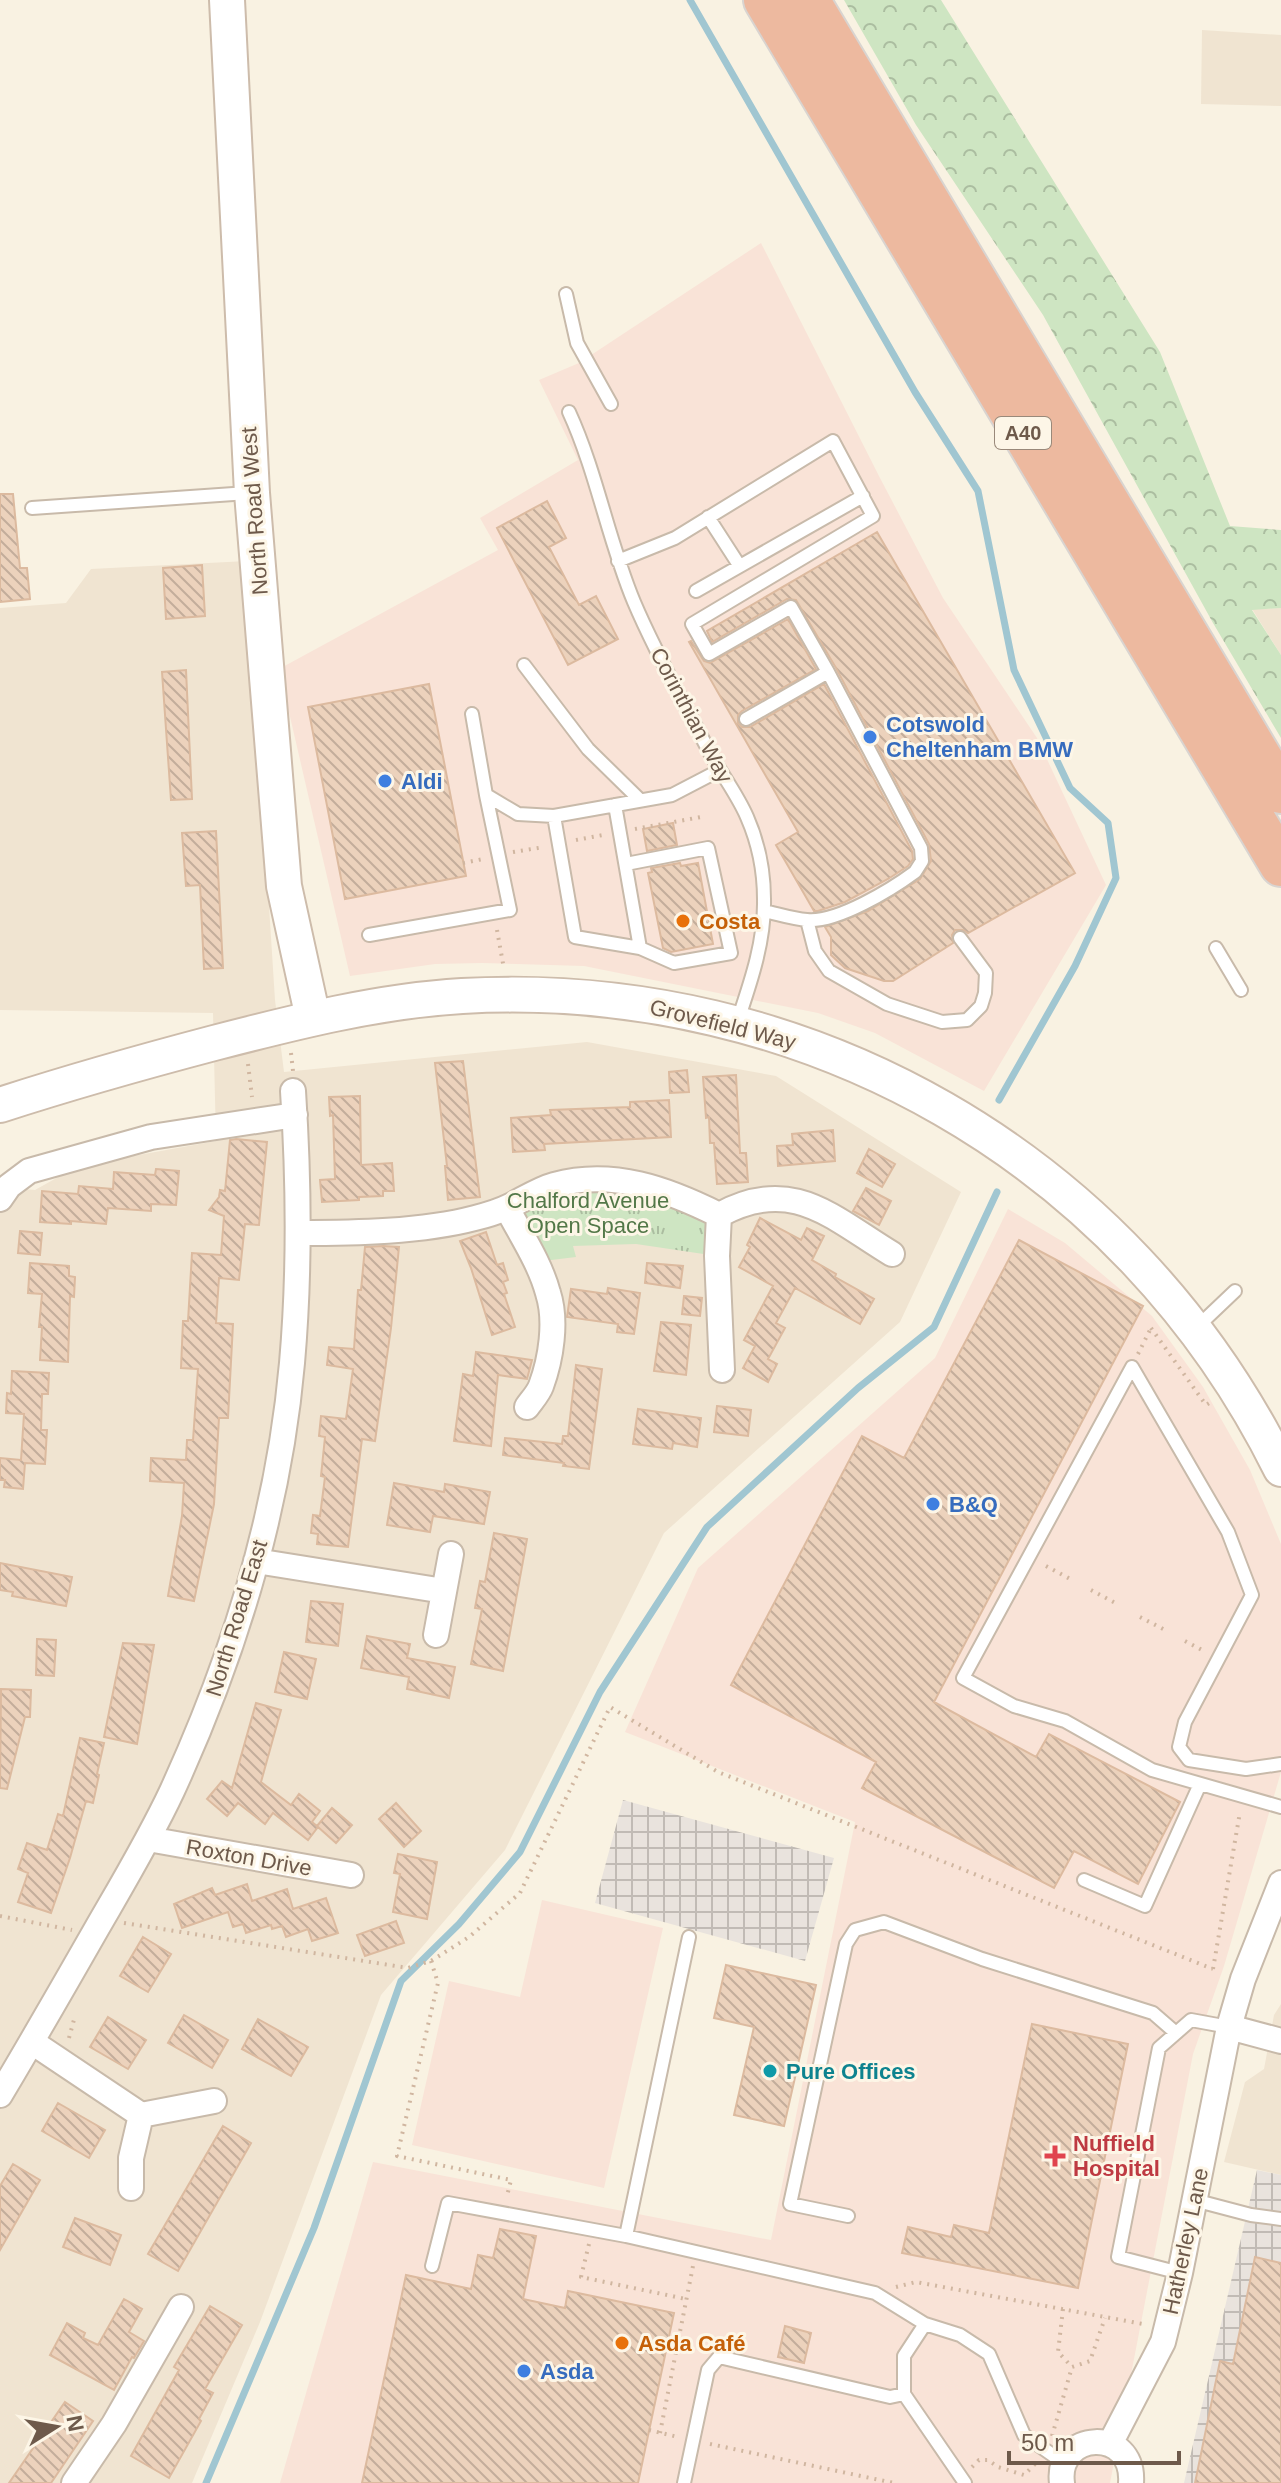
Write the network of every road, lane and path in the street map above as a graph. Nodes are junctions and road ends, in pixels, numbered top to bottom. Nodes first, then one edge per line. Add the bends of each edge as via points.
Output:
1 (227, 0) edge
2 (765, 0) edge
3 (808, 0) edge
4 (566, 294) dead end
5 (611, 404) dead end
6 (569, 412) dead end
7 (252, 493) junction
8 (863, 496) junction
9 (32, 508) dead end
10 (708, 517) junction
11 (618, 561) junction
12 (739, 565) junction
13 (696, 591) dead end
14 (524, 665) dead end
15 (828, 672) junction
16 (472, 714) dead end
17 (746, 719) dead end
18 (720, 770) junction
19 (1281, 792) edge
20 (486, 795) junction
21 (640, 800) junction
22 (615, 805) junction
23 (554, 816) junction
24 (701, 817) dead end
25 (620, 832) junction
26 (559, 844) junction
27 (499, 855) junction
28 (626, 864) junction
29 (1281, 865) edge
30 (764, 911) junction
31 (807, 920) junction
32 (369, 935) dead end
33 (960, 938) dead end
34 (500, 946) dead end
35 (640, 948) junction
36 (1216, 948) dead end
37 (502, 959) dead end
38 (1241, 990) dead end
39 (313, 1018) junction
40 (737, 1023) junction
41 (248, 1064) dead end
42 (0, 1105) edge
43 (256, 1120) junction
44 (0, 1199) edge
45 (507, 1208) junction
46 (719, 1215) junction
47 (299, 1233) junction
48 (892, 1254) dead end
49 (1235, 1291) dead end
50 (1195, 1329) junction
51 (1132, 1367) junction
52 (722, 1370) dead end
53 (1206, 1405) dead end
54 (527, 1407) dead end
55 (1280, 1467) edge
56 (451, 1554) dead end
57 (256, 1561) junction
58 (1046, 1566) dead end
59 (1072, 1580) dead end
60 (1091, 1590) dead end
61 (444, 1591) junction
62 (1119, 1605) dead end
63 (1140, 1617) dead end
64 (1167, 1631) dead end
65 (436, 1635) dead end
66 (1281, 1764) edge
67 (1200, 1784) junction
68 (1243, 1795) junction
69 (1281, 1807) edge
70 (148, 1839) junction
71 (351, 1875) dead end
72 (1084, 1880) dead end
73 (1281, 1883) edge
74 (0, 1916) edge
75 (1281, 1924) edge
76 (98, 1927) junction
77 (689, 1937) dead end
78 (1258, 1944) junction
79 (431, 1961) junction
80 (1229, 2027) junction
81 (1176, 2033) junction
82 (1281, 2041) edge
83 (32, 2042) junction
84 (0, 2095) edge
85 (214, 2101) dead end
86 (141, 2115) junction
87 (131, 2188) dead end
88 (1194, 2200) junction
89 (503, 2215) junction
90 (848, 2216) dead end
91 (1281, 2219) edge
92 (592, 2230) junction
93 (626, 2236) junction
94 (695, 2252) junction
95 (432, 2266) dead end
96 (1180, 2273) junction
97 (875, 2293) junction
98 (686, 2299) junction
99 (181, 2307) dead end
100 (1063, 2309) junction
101 (1105, 2318) junction
102 (925, 2324) junction
103 (1167, 2327) junction
104 (1072, 2367) junction
105 (904, 2394) junction
106 (649, 2430) dead end
107 (660, 2433) junction
108 (693, 2441) junction
109 (1110, 2444) junction
110 (1058, 2466) edge
111 (965, 2481) edge
112 (74, 2483) edge
113 (684, 2483) edge
114 (894, 2483) edge
115 (1131, 2483) edge

1 - 7 street, North Road West
2 - 29 highway, A40
3 - 19 highway, A40
4 - 5 lane via 577,343
6 - 11 lane, Corinthian Way
7 - 9 lane
7 - 39 street, North Road West via 284,886
8 - 10 lane via 833,441
8 - 12 lane
8 - 15 lane via 873,516 692,624 709,654 791,607
10 - 11 lane via 675,538
10 - 12 lane
11 - 18 lane, Corinthian Way via 651,640
12 - 13 lane
14 - 21 lane via 588,749
15 - 17 lane
15 - 31 lane via 921,848 922,861 905,879 843,912
16 - 20 lane
18 - 21 lane via 672,795
18 - 30 lane, Corinthian Way via 756,843
20 - 23 lane via 518,814
20 - 27 lane
21 - 22 lane
22 - 23 lane
22 - 25 lane
23 - 26 lane
24 - 25 path
25 - 26 path
25 - 28 lane
26 - 27 path
26 - 35 lane via 575,937
27 - 32 lane via 510,910
28 - 35 lane
28 - 35 lane via 708,848 731,953 674,963
30 - 31 lane
30 - 40 lane, Corinthian Way via 759,949
31 - 33 lane via 815,951 829,971 887,1004 942,1022 967,1020 985,993 986,973
34 - 37 path
36 - 38 lane
39 - 40 street, Grovefield Way via 402,1002 527,994 642,1004
39 - 42 street, Grovefield Way
40 - 50 street, Grovefield Way via 869,1070 999,1142 1124,1247
41 - 43 path
43 - 44 street via 151,1137 29,1171
43 - 47 street, North Road East via 294,1103
45 - 46 street via 552,1186 583,1179 654,1186
45 - 47 street via 433,1225
45 - 54 street via 548,1292 553,1318 540,1388
46 - 48 street via 769,1198 807,1203
46 - 52 street
47 - 57 street, North Road East via 288,1392
49 - 50 lane
50 - 55 street, Grovefield Way
51 - 53 path via 1151,1328
51 - 66 lane via 1228,1532 1252,1595 1185,1722 1179,1747 1189,1760 1246,1769
51 - 67 lane via 963,1678 1014,1706 1065,1721 1152,1770
56 - 61 street
57 - 61 street
57 - 70 street, North Road East via 210,1701
58 - 59 path
60 - 62 path
61 - 65 street
63 - 64 path
67 - 68 lane
67 - 72 lane via 1145,1906
68 - 69 lane
68 - 79 path via 1213,1969 718,1772 610,1707 520,1893
70 - 71 street, Roxton Drive
70 - 76 street, North Road East
73 - 78 street, Hatherley Lane
74 - 76 path
75 - 78 street, Hatherley Lane
76 - 79 path via 408,1968
76 - 83 street, North Road East
77 - 93 lane
78 - 80 street, Hatherley Lane
79 - 89 path via 438,1983 397,2156 511,2180
80 - 81 lane via 1191,2020
80 - 82 street
80 - 88 street, Hatherley Lane
81 - 90 lane via 1153,2013 884,1922 855,1930 846,1944 790,2204
81 - 96 lane via 1159,2048 1118,2257
83 - 84 street, North Road East
83 - 86 street
85 - 86 street
86 - 87 street via 131,2158
88 - 91 lane
88 - 96 street, Hatherley Lane
89 - 92 lane
89 - 95 lane via 448,2203
92 - 93 lane
92 - 98 path via 581,2277
93 - 94 lane
94 - 97 lane
94 - 98 path
96 - 103 street, Hatherley Lane
97 - 100 path via 916,2282
97 - 102 lane
98 - 107 path
99 - 112 street
100 - 101 path
100 - 104 path via 1058,2352
101 - 103 path
101 - 104 path via 1090,2361
102 - 105 lane via 904,2356
102 - 110 lane via 960,2335 989,2354 1024,2435
103 - 109 street, Hatherley Lane
104 - 110 path
105 - 108 lane via 890,2397 719,2357 708,2370
105 - 111 lane
106 - 107 path
107 - 108 path
108 - 113 lane
108 - 114 path
109 - 110 street via 1083,2444
109 - 115 street via 1127,2459
110 - 111 path via 1024,2475 979,2460

